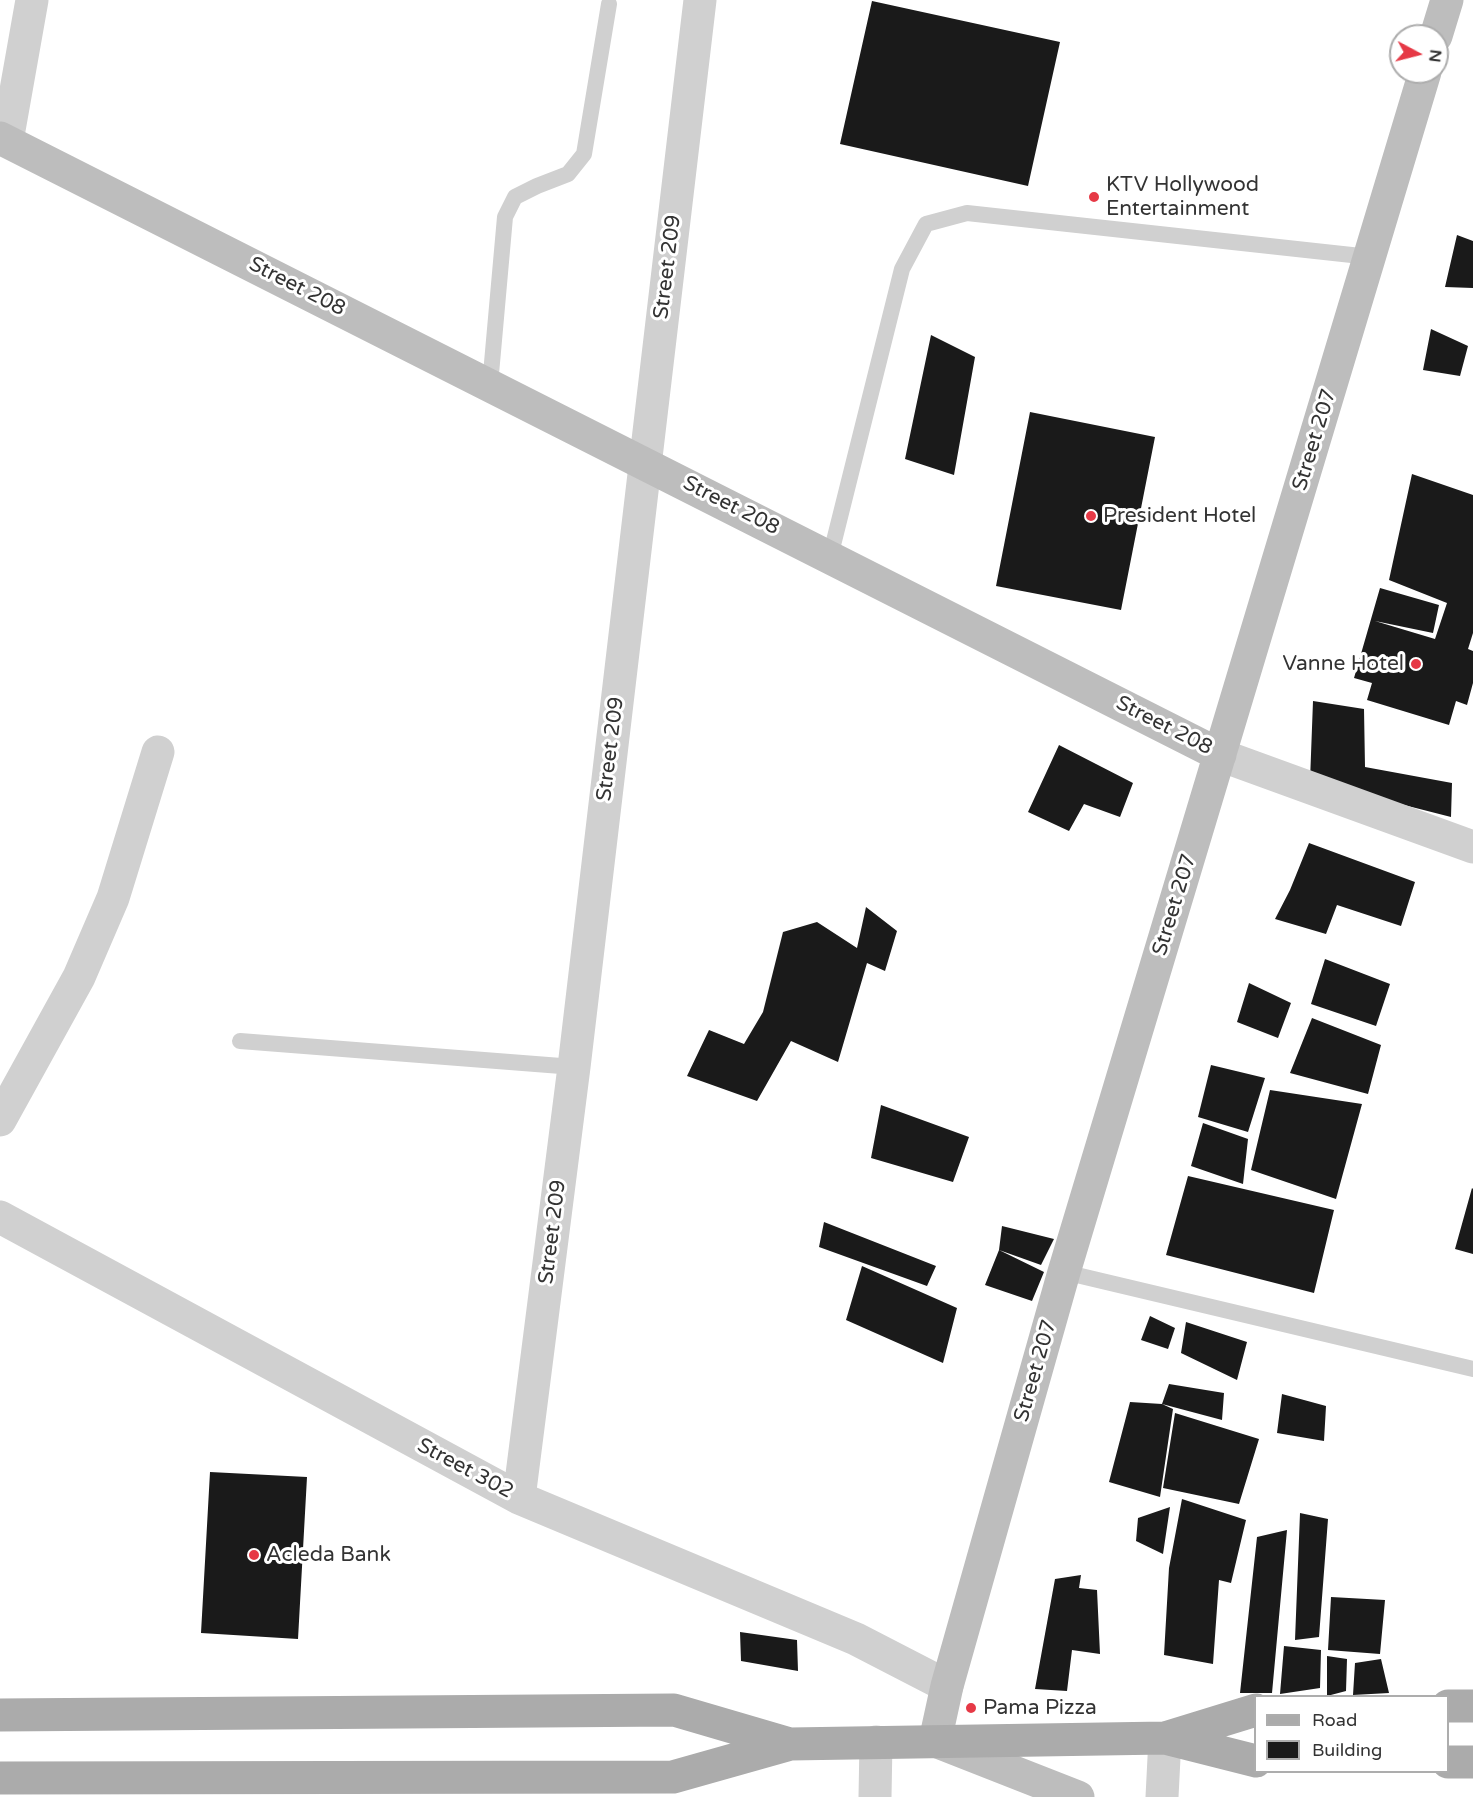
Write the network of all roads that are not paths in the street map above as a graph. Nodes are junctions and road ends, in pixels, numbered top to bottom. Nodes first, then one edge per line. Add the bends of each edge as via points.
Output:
1 (32, 0) edge
2 (700, 0) edge
3 (1447, 0) edge
4 (609, 4) dead end
5 (1440, 24) edge
6 (1421, 84) edge
7 (3, 140) edge
8 (1370, 257) junction
9 (490, 385) junction
10 (645, 463) junction
11 (831, 557) junction
12 (158, 752) dead end
13 (1220, 755) junction
14 (1473, 847) edge
15 (240, 1041) dead end
16 (574, 1067) junction
17 (0, 1120) edge
18 (0, 1217) edge
19 (1064, 1272) junction
20 (1473, 1369) edge
21 (519, 1498) junction
22 (947, 1686) junction
23 (1449, 1706) edge
24 (1473, 1706) edge
25 (1254, 1711) edge
26 (0, 1715) edge
27 (1165, 1738) junction
28 (935, 1741) junction
29 (876, 1742) junction
30 (790, 1744) junction
31 (1254, 1760) edge
32 (1449, 1762) edge
33 (1473, 1762) edge
34 (0, 1778) edge
35 (465, 1787) edge
36 (875, 1797) edge
37 (1078, 1797) edge
38 (1162, 1797) edge

1 - 7 street
2 - 10 street, Street 209
3 - 5 street
4 - 9 lane via 584,154 568,174 515,197 505,217
6 - 8 street, Street 207
7 - 9 street, Street 208
8 - 11 lane via 967,213 926,224 902,269
8 - 13 street, Street 207
9 - 10 street, Street 208
10 - 11 street, Street 208
10 - 16 street, Street 209
11 - 13 street, Street 208
12 - 17 street via 112,898 79,977
13 - 14 street, Street 208
13 - 19 street, Street 207
15 - 16 lane
16 - 21 street, Street 209
18 - 21 street, Street 302
19 - 20 lane
19 - 22 street, Street 207
21 - 22 street, Street 302 via 856,1639
22 - 28 street, Street 207
23 - 24 main road
25 - 27 main road
26 - 30 main road via 674,1710
27 - 28 main road
27 - 31 main road
27 - 38 street
28 - 29 main road
28 - 37 street
29 - 30 main road
29 - 36 street
30 - 35 main road via 673,1777
32 - 33 main road
34 - 35 main road

